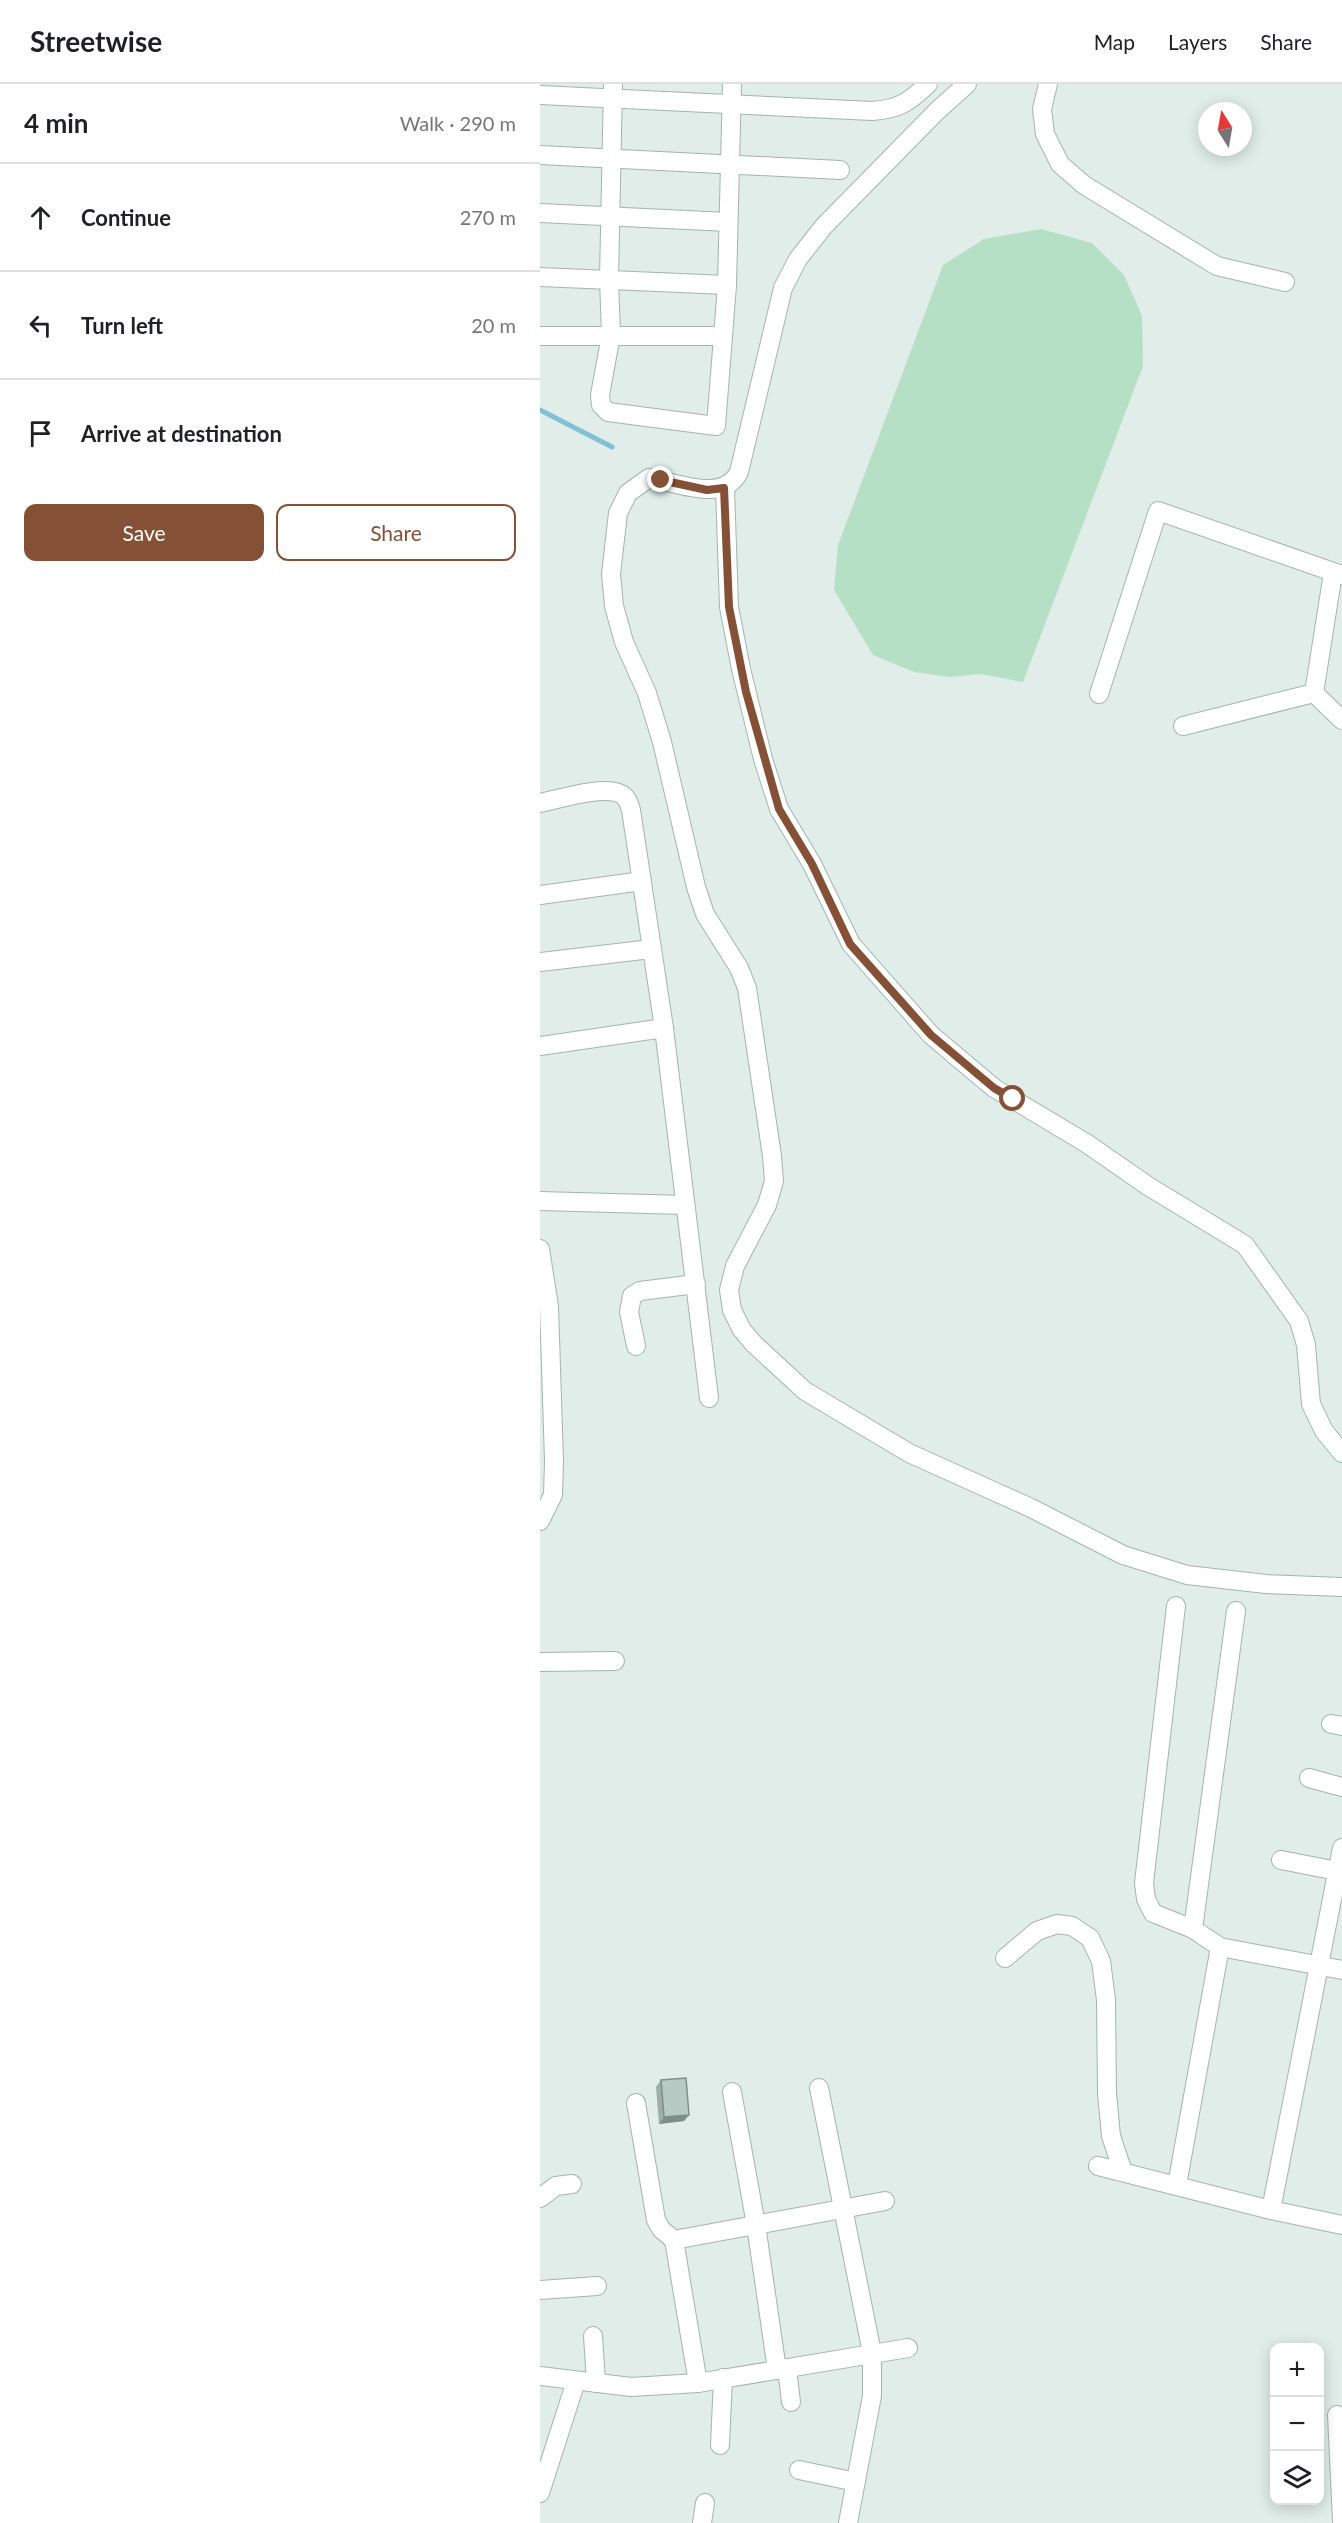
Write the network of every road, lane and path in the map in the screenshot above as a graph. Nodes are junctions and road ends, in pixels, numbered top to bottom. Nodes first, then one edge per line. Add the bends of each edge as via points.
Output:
1 (732, 84) edge
2 (928, 84) edge
3 (967, 84) edge
4 (1047, 84) edge
5 (613, 91) edge
6 (540, 95) edge
7 (732, 104) junction
8 (540, 155) edge
9 (612, 158) junction
10 (730, 164) junction
11 (840, 170) dead end
12 (540, 213) edge
13 (610, 216) junction
14 (728, 222) junction
15 (540, 277) edge
16 (609, 279) junction
17 (1285, 282) dead end
18 (727, 285) junction
19 (611, 334) junction
20 (540, 336) edge
21 (723, 336) junction
22 (724, 488) junction
23 (1337, 574) edge
24 (1314, 693) junction
25 (1099, 694) dead end
26 (1342, 720) edge
27 (1183, 726) dead end
28 (540, 803) edge
29 (642, 881) junction
30 (540, 895) edge
31 (651, 949) junction
32 (540, 962) edge
33 (664, 1028) junction
34 (540, 1046) edge
35 (540, 1201) edge
36 (685, 1205) junction
37 (540, 1249) edge
38 (696, 1284) junction
39 (636, 1346) dead end
40 (709, 1398) dead end
41 (1342, 1453) edge
42 (541, 1519) edge
43 (1342, 1587) edge
44 (1176, 1606) dead end
45 (1236, 1611) dead end
46 (615, 1660) dead end
47 (540, 1662) edge
48 (1309, 1778) dead end
49 (1342, 1787) edge
50 (1342, 1848) edge
51 (1281, 1860) dead end
52 (1340, 1871) edge
53 (1193, 1929) junction
54 (1220, 1947) junction
55 (1005, 1958) dead end
56 (1320, 1966) junction
57 (1342, 1970) edge
58 (819, 2088) dead end
59 (732, 2092) dead end
60 (636, 2103) dead end
61 (1098, 2166) dead end
62 (1123, 2172) junction
63 (572, 2184) dead end
64 (1177, 2185) junction
65 (540, 2198) edge
66 (885, 2200) dead end
67 (842, 2207) junction
68 (1271, 2210) junction
69 (756, 2225) junction
70 (1342, 2225) edge
71 (674, 2240) junction
72 (597, 2286) dead end
73 (540, 2290) edge
74 (593, 2336) dead end
75 (908, 2348) dead end
76 (872, 2353) junction
77 (782, 2369) junction
78 (540, 2376) edge
79 (723, 2378) junction
80 (576, 2380) junction
81 (596, 2383) junction
82 (698, 2383) junction
83 (791, 2402) dead end
84 (1336, 2415) dead end
85 (720, 2445) dead end
86 (799, 2470) dead end
87 (856, 2481) junction
88 (540, 2493) edge
89 (705, 2503) dead end
90 (1342, 2521) edge
91 (702, 2523) edge
92 (848, 2523) edge

1 - 7 street
2 - 7 street via 895,109
3 - 22 street via 824,226 798,259 783,288 739,472 734,483
4 - 17 street via 1042,109 1045,134 1060,164 1084,185 1217,266
5 - 6 street
5 - 7 street
5 - 9 street
7 - 10 street
8 - 9 street
9 - 10 street
9 - 13 street
10 - 11 street
10 - 14 street
12 - 13 street
13 - 14 street
13 - 16 street
14 - 18 street
15 - 16 street
16 - 18 street
16 - 19 street
18 - 21 street
19 - 20 street
19 - 21 street
19 - 21 street via 600,395 601,405 608,412 716,426
22 - 41 street via 729,607 763,759 779,809 812,864 850,944 931,1035 994,1088 1245,1245 1299,1321 1306,1345 1311,1404 1324,1431
22 - 43 street via 707,490 649,478 628,493 618,513 611,574 614,606 662,742 696,887 705,914 747,988 774,1181 735,1266 729,1290 732,1310 742,1330 805,1391 899,1447 1124,1555 1187,1575
23 - 24 street
23 - 25 street via 1158,511
24 - 26 street
24 - 27 street
28 - 29 street via 597,792 620,793 631,810
29 - 30 street
29 - 31 street
31 - 32 street
31 - 33 street
33 - 34 street
33 - 36 street
35 - 36 street
36 - 38 street
37 - 42 street via 549,1306 554,1461 553,1495
38 - 39 street via 640,1291 632,1296 629,1312
38 - 40 street
44 - 53 street via 1144,1883 1153,1913
45 - 53 street
46 - 47 street
48 - 49 street
50 - 52 street
51 - 52 street
52 - 56 street
53 - 54 street
54 - 56 street
54 - 64 street
55 - 62 street via 1037,1931 1056,1924 1072,1926 1090,1938 1101,1961 1111,2136
56 - 57 street
56 - 68 street
58 - 67 street
59 - 69 street
60 - 71 street via 656,2220
61 - 62 street
62 - 64 street
63 - 65 street via 556,2186
64 - 68 street
66 - 67 street
67 - 69 street
67 - 76 street
68 - 70 street
69 - 71 street
69 - 77 street
71 - 82 street
72 - 73 street
74 - 81 street
75 - 76 street
76 - 77 street
76 - 87 street via 872,2396
77 - 79 street
77 - 83 street
78 - 80 street
79 - 82 street
79 - 85 street
80 - 81 street
80 - 88 street
81 - 82 street via 631,2387
84 - 90 street
86 - 87 street
87 - 92 street
89 - 91 street

